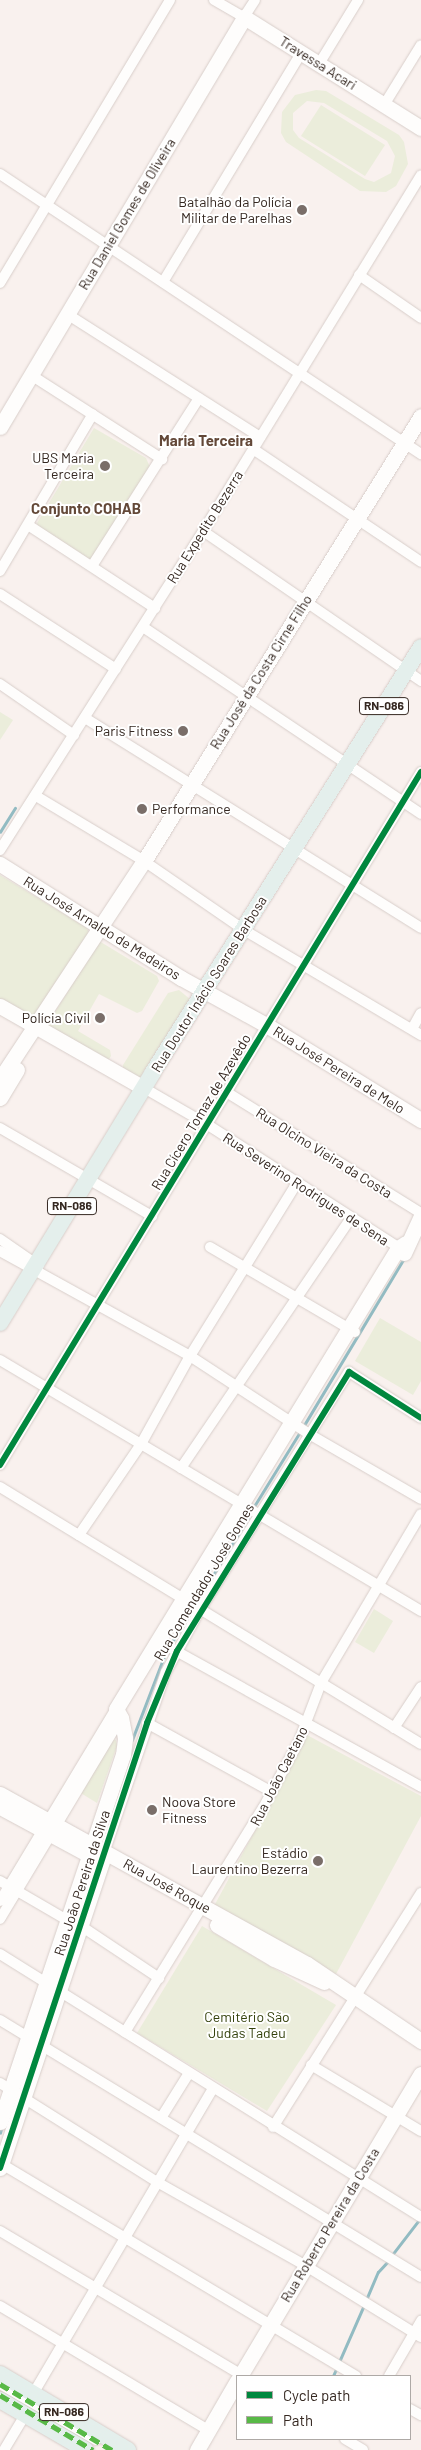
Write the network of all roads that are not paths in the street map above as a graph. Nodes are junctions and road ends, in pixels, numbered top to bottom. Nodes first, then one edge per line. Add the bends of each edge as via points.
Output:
1 (170, 0) edge
2 (214, 0) edge
3 (254, 0) edge
4 (358, 0) edge
5 (244, 17) junction
6 (421, 45) edge
7 (301, 53) junction
8 (319, 64) junction
9 (384, 105) junction
10 (421, 128) edge
11 (0, 174) edge
12 (421, 175) edge
13 (46, 204) junction
14 (109, 245) junction
15 (358, 275) junction
16 (163, 282) junction
17 (0, 283) edge
18 (68, 314) junction
19 (421, 318) edge
20 (301, 373) junction
21 (31, 375) junction
22 (199, 398) junction
23 (92, 414) junction
24 (421, 416) edge
25 (2, 417) edge
26 (260, 437) junction
27 (405, 443) junction
28 (253, 449) junction
29 (421, 454) edge
30 (162, 458) junction
31 (356, 516) junction
32 (28, 525) junction
33 (203, 532) junction
34 (421, 562) edge
35 (92, 566) junction
36 (0, 571) edge
37 (0, 594) edge
38 (307, 600) junction
39 (155, 608) junction
40 (143, 627) junction
41 (421, 647) edge
42 (116, 670) junction
43 (406, 671) junction
44 (421, 681) edge
45 (0, 684) edge
46 (246, 695) junction
47 (86, 718) junction
48 (74, 735) junction
49 (346, 764) junction
50 (421, 772) edge
51 (191, 784) junction
52 (36, 796) junction
53 (404, 802) junction
54 (421, 814) edge
55 (293, 849) junction
56 (0, 850) edge
57 (144, 861) junction
58 (0, 864) edge
59 (354, 884) junction
60 (101, 927) junction
61 (421, 928) edge
62 (244, 930) junction
63 (305, 965) junction
64 (204, 990) junction
65 (0, 1006) edge
66 (421, 1013) edge
67 (40, 1023) junction
68 (268, 1026) junction
69 (416, 1032) edge
70 (0, 1079) edge
71 (144, 1088) junction
72 (228, 1093) junction
73 (0, 1098) edge
74 (421, 1120) edge
75 (208, 1125) junction
76 (0, 1128) edge
77 (88, 1177) junction
78 (297, 1183) junction
79 (421, 1214) edge
80 (152, 1216) junction
81 (351, 1218) junction
82 (0, 1239) edge
83 (408, 1243) edge
84 (210, 1247) dead end
85 (0, 1251) edge
86 (245, 1268) junction
87 (38, 1270) junction
88 (298, 1299) junction
89 (99, 1303) junction
90 (0, 1324) edge
91 (352, 1330) junction
92 (190, 1356) junction
93 (0, 1360) edge
94 (235, 1386) junction
95 (47, 1388) junction
96 (421, 1418) edge
97 (299, 1427) junction
98 (141, 1444) junction
99 (0, 1465) edge
100 (181, 1468) junction
101 (0, 1487) edge
102 (421, 1499) edge
103 (249, 1510) junction
104 (421, 1514) edge
105 (79, 1536) junction
106 (377, 1585) junction
107 (192, 1605) junction
108 (421, 1611) edge
109 (167, 1646) junction
110 (321, 1683) junction
111 (421, 1687) edge
112 (119, 1713) junction
113 (307, 1721) junction
114 (147, 1723) junction
115 (394, 1728) junction
116 (421, 1744) edge
117 (421, 1787) edge
118 (272, 1792) junction
119 (0, 1794) edge
120 (0, 1808) edge
121 (50, 1827) junction
122 (97, 1853) junction
123 (8, 1886) edge
124 (421, 1893) edge
125 (0, 1901) edge
126 (201, 1910) junction
127 (0, 1919) edge
128 (67, 1920) junction
129 (81, 1926) junction
130 (0, 1954) edge
131 (158, 1978) junction
132 (52, 1988) junction
133 (355, 1998) junction
134 (0, 2020) edge
135 (124, 2032) junction
136 (35, 2041) junction
137 (421, 2041) edge
138 (310, 2065) junction
139 (189, 2073) junction
140 (421, 2074) edge
141 (213, 2089) junction
142 (11, 2090) edge
143 (395, 2114) junction
144 (161, 2118) junction
145 (0, 2122) edge
146 (273, 2127) junction
147 (421, 2131) edge
148 (185, 2134) junction
149 (1, 2165) edge
150 (359, 2178) junction
151 (157, 2182) junction
152 (421, 2217) edge
153 (332, 2223) junction
154 (0, 2231) edge
155 (125, 2240) junction
156 (306, 2266) junction
157 (421, 2277) edge
158 (97, 2290) junction
159 (0, 2306) edge
160 (421, 2321) edge
161 (270, 2326) junction
162 (417, 2335) edge
163 (64, 2345) junction
164 (0, 2374) edge
165 (237, 2375) edge
166 (241, 2375) edge
167 (354, 2375) edge
168 (389, 2375) edge
169 (0, 2384) edge
170 (236, 2384) edge
171 (34, 2394) junction
172 (0, 2395) edge
173 (0, 2400) edge
174 (25, 2415) junction
175 (208, 2430) junction
176 (349, 2442) edge
177 (4, 2450) edge
178 (86, 2450) edge
179 (93, 2450) edge
180 (112, 2450) edge
181 (128, 2450) edge
182 (197, 2450) edge
183 (363, 2450) edge

1 - 13 street
2 - 5 street, Travessa Acari
3 - 5 street, Rua Daniel Gomes de Oliveira
4 - 8 street
5 - 7 street, Travessa Acari
5 - 14 street, Rua Daniel Gomes de Oliveira
6 - 9 street
7 - 8 street, Travessa Acari
7 - 16 street
8 - 9 street, Travessa Acari
9 - 10 street, Travessa Acari
11 - 13 street
12 - 15 street, Rua Expedito Bezerra
13 - 14 street
13 - 17 street
14 - 16 street
14 - 18 street, Rua Daniel Gomes de Oliveira
15 - 19 street
15 - 20 street, Rua Expedito Bezerra
16 - 20 street
18 - 21 street, Rua Daniel Gomes de Oliveira
18 - 22 street
20 - 26 street, Rua Expedito Bezerra
20 - 27 street
21 - 23 street
21 - 25 street, Rua Daniel Gomes de Oliveira
22 - 26 street
22 - 30 street
23 - 30 street
23 - 32 street
24 - 27 street, Rua José da Costa Cirne Filho
26 - 28 street, Rua Expedito Bezerra
27 - 29 street
27 - 31 street, Rua José da Costa Cirne Filho
28 - 31 street
28 - 33 street, Rua Expedito Bezerra
30 - 35 street
31 - 34 street
31 - 38 street, Rua José da Costa Cirne Filho
32 - 35 street
32 - 36 street
33 - 38 street
33 - 39 street, Rua Expedito Bezerra
35 - 39 street
37 - 42 street
38 - 43 street
38 - 46 street, Rua José da Costa Cirne Filho
39 - 40 street, Rua Expedito Bezerra
40 - 42 street, Rua Expedito Bezerra
40 - 46 street
41 - 43 main road, Rua Doutor Inácio Soares Barbosa / RN-086
42 - 47 street, Rua Expedito Bezerra
43 - 44 street
43 - 49 main road, Rua Doutor Inácio Soares Barbosa / RN-086
45 - 48 street
46 - 49 street
46 - 51 street, Rua José da Costa Cirne Filho
47 - 48 street, Rua Expedito Bezerra
47 - 51 street
48 - 52 street, Rua Expedito Bezerra
49 - 53 street
49 - 55 main road, Rua Doutor Inácio Soares Barbosa / RN-086
50 - 53 street, Rua Cícero Tomaz de Azevêdo
51 - 55 street
51 - 57 street, Rua José da Costa Cirne Filho
52 - 56 street, Rua Expedito Bezerra
52 - 57 street
53 - 54 street
53 - 59 street, Rua Cícero Tomaz de Azevêdo
55 - 59 street
55 - 62 main road, Rua Doutor Inácio Soares Barbosa / RN-086
57 - 60 street, Rua José da Costa Cirne Filho
57 - 62 street
58 - 60 street, Rua José Arnaldo de Medeiros
59 - 61 street
59 - 63 street, Rua Cícero Tomaz de Azevêdo
60 - 64 street, Rua José Arnaldo de Medeiros
60 - 67 street, Rua José da Costa Cirne Filho
62 - 63 street
62 - 64 main road, Rua Doutor Inácio Soares Barbosa / RN-086
63 - 68 street, Rua Cícero Tomaz de Azevêdo
63 - 69 street
64 - 68 street, Rua José Pereira de Melo
64 - 71 main road, Rua Doutor Inácio Soares Barbosa / RN-086
65 - 67 street, Rua Severino Rodrigues de Sena
66 - 69 street
67 - 70 street
67 - 71 street, Rua Severino Rodrigues de Sena
67 - 73 street
68 - 72 street, Rua Cícero Tomaz de Azevêdo
68 - 74 street, Rua José Pereira de Melo
71 - 75 street, Rua Severino Rodrigues de Sena
71 - 77 main road, Rua Doutor Inácio Soares Barbosa / RN-086
72 - 75 street, Rua Cícero Tomaz de Azevêdo
72 - 79 street, Rua Olcino Vieira da Costa
75 - 78 street, Rua Severino Rodrigues de Sena
75 - 80 street, Rua Cícero Tomaz de Azevêdo
76 - 77 street
77 - 80 street
77 - 87 main road, Rua Doutor Inácio Soares Barbosa / RN-086
78 - 81 street, Rua Severino Rodrigues de Sena
78 - 86 street
79 - 83 street, Rua Comendador José Gomes
80 - 89 street, Rua Cícero Tomaz de Azevêdo
81 - 83 street, Rua Severino Rodrigues de Sena
81 - 88 street
82 - 87 street
83 - 91 street, Rua Comendador José Gomes
84 - 86 street
85 - 87 street
86 - 88 street
86 - 92 street
87 - 89 street
87 - 90 main road, Rua Doutor Inácio Soares Barbosa / RN-086
88 - 91 street
88 - 94 street
89 - 92 street
89 - 95 street, Rua Cícero Tomaz de Azevêdo
91 - 97 street, Rua Comendador José Gomes
92 - 94 street
92 - 98 street
93 - 95 street
94 - 97 street
94 - 100 street
95 - 98 street
95 - 99 street, Rua Cícero Tomaz de Azevêdo
96 - 97 street via 349,1372
97 - 102 street
97 - 103 street, Rua Comendador José Gomes
98 - 100 street
98 - 105 street
100 - 103 street
101 - 105 street
103 - 106 street
103 - 107 street, Rua Comendador José Gomes
104 - 106 street, Rua João Caetano
105 - 107 street
106 - 108 street
106 - 110 street, Rua João Caetano
107 - 109 street, Rua Comendador José Gomes
107 - 110 street
109 - 112 street, Rua Comendador José Gomes
109 - 113 street
109 - 114 street, Rua João Pereira da Silva
110 - 113 street, Rua João Caetano
110 - 115 street
111 - 115 street
112 - 121 street, Rua Comendador José Gomes
112 - 122 street, Rua João Pereira da Silva via 125,1738
113 - 117 street
113 - 118 street, Rua João Caetano
114 - 118 street
114 - 122 street, Rua João Pereira da Silva
115 - 116 street
118 - 126 street, Rua João Caetano
119 - 121 street, Rua José Roque
120 - 121 street, Rua José Roque
121 - 122 street, Rua José Roque
121 - 123 street, Rua Comendador José Gomes
122 - 126 street, Rua José Roque
122 - 128 street, Rua João Pereira da Silva
122 - 129 street, Rua João Pereira da Silva
123 - 125 street, Rua Comendador José Gomes
123 - 127 street, Rua Comendador José Gomes
123 - 128 street
124 - 133 street
126 - 131 street, Rua João Caetano
126 - 133 street, Rua José Roque via 312,1967
128 - 132 street, Rua João Pereira da Silva
129 - 131 street
129 - 132 street, Rua João Pereira da Silva
130 - 132 street
131 - 135 street, Rua João Caetano
132 - 135 street
132 - 136 street, Rua João Pereira da Silva
133 - 137 street, Rua José Roque
133 - 138 street
134 - 136 street
135 - 139 street
136 - 142 street, Rua João Pereira da Silva
136 - 144 street
138 - 143 street
138 - 146 street
139 - 141 street
139 - 144 street
140 - 143 street, Rua Roberto Pereira da Costa
141 - 146 street
141 - 148 street
142 - 145 street, Rua João Pereira da Silva
142 - 149 street, Rua João Pereira da Silva
142 - 151 street
143 - 147 street
143 - 150 street, Rua Roberto Pereira da Costa
144 - 148 street
146 - 150 street
148 - 151 street
148 - 153 street
149 - 155 street
150 - 152 street
150 - 153 street, Rua Roberto Pereira da Costa
151 - 155 street
151 - 156 street
153 - 156 street, Rua Roberto Pereira da Costa
153 - 157 street
154 - 158 street
155 - 158 street
155 - 161 street
156 - 161 street, Rua Roberto Pereira da Costa
156 - 162 street
158 - 163 street
158 - 165 street
159 - 163 street
160 - 162 street
161 - 166 street, Rua Roberto Pereira da Costa
161 - 167 street
162 - 168 street
163 - 171 street
163 - 175 street
164 - 171 main road, RN-086
169 - 180 street
170 - 175 street, Rua Roberto Pereira da Costa
171 - 181 main road, RN-086
172 - 179 street
173 - 174 main road, RN-086
174 - 177 street
174 - 178 main road, RN-086
175 - 182 street, Rua Roberto Pereira da Costa
176 - 183 street

